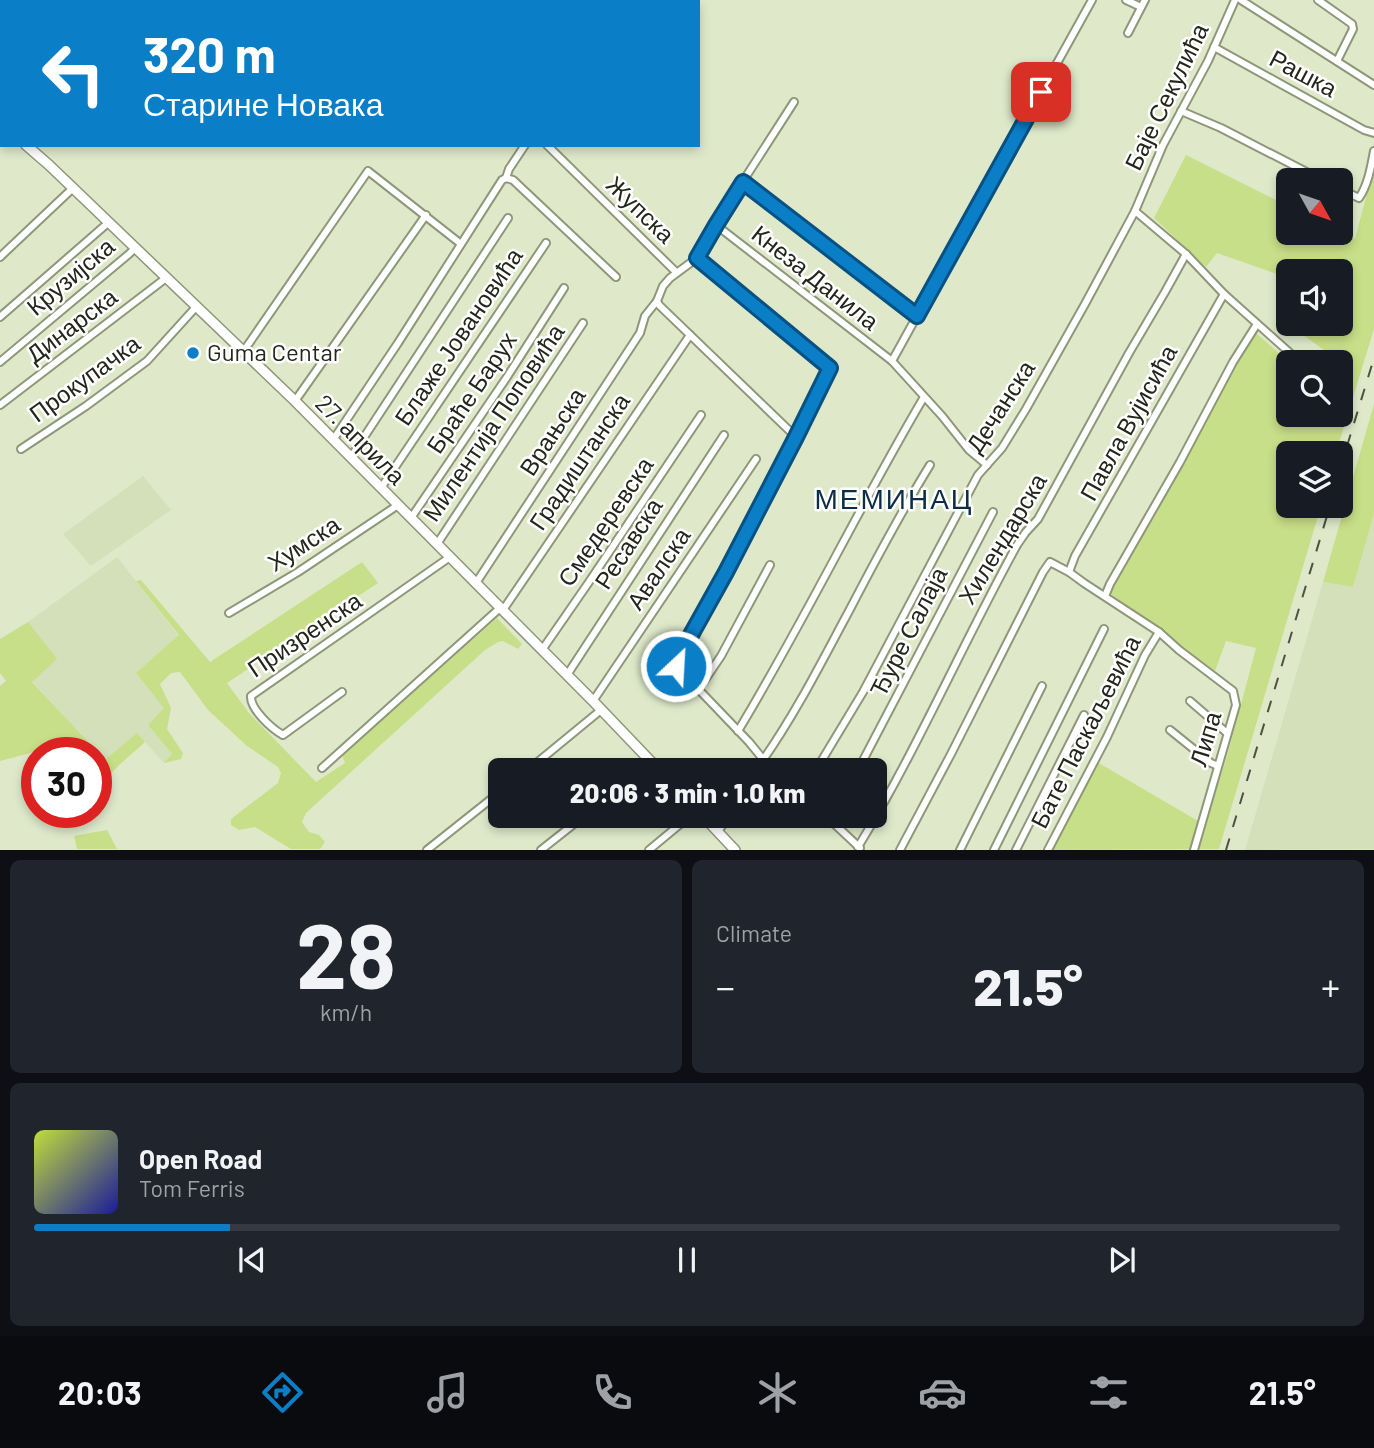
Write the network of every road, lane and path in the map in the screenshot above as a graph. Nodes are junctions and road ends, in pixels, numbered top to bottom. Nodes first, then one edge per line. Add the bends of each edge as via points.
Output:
1 (1092, 0) edge
2 (1126, 0) edge
3 (1235, 0) edge
4 (1241, 0) edge
5 (1318, 0) edge
6 (1143, 4) edge
7 (1128, 33) dead end
8 (1214, 47) junction
9 (1337, 61) junction
10 (1374, 85) edge
11 (794, 102) dead end
12 (1181, 111) junction
13 (1374, 133) edge
14 (28, 147) edge
15 (524, 147) edge
16 (549, 147) edge
17 (1374, 151) edge
18 (1296, 168) edge
19 (506, 178) junction
20 (743, 182) junction
21 (74, 188) junction
22 (1353, 195) edge
23 (1135, 211) junction
24 (426, 215) junction
25 (508, 218) dead end
26 (109, 222) junction
27 (716, 225) junction
28 (546, 243) dead end
29 (461, 244) junction
30 (135, 248) junction
31 (1186, 254) junction
32 (0, 257) edge
33 (697, 258) junction
34 (676, 272) junction
35 (616, 277) dead end
36 (166, 278) junction
37 (564, 288) dead end
38 (1224, 294) junction
39 (657, 301) junction
40 (196, 307) junction
41 (917, 316) junction
42 (0, 317) edge
43 (583, 323) dead end
44 (1257, 324) junction
45 (690, 335) junction
46 (1287, 350) edge
47 (243, 352) junction
48 (892, 361) junction
49 (0, 362) edge
50 (924, 397) junction
51 (295, 401) junction
52 (0, 405) edge
53 (701, 415) dead end
54 (724, 435) dead end
55 (796, 437) junction
56 (333, 440) junction
57 (21, 449) dead end
58 (351, 457) junction
59 (756, 459) dead end
60 (930, 464) dead end
61 (987, 465) junction
62 (382, 488) junction
63 (398, 505) junction
64 (993, 512) dead end
65 (411, 518) junction
66 (437, 544) junction
67 (450, 558) junction
68 (770, 565) dead end
69 (1069, 572) junction
70 (476, 583) junction
71 (1105, 596) junction
72 (501, 609) junction
73 (229, 613) dead end
74 (1104, 629) dead end
75 (1159, 632) junction
76 (542, 650) junction
77 (567, 675) junction
78 (1042, 686) dead end
79 (698, 690) junction
80 (342, 692) dead end
81 (593, 701) junction
82 (1190, 701) dead end
83 (601, 710) junction
84 (1084, 716) dead end
85 (1170, 730) dead end
86 (738, 732) junction
87 (1227, 733) junction
88 (543, 758) edge
89 (647, 758) edge
90 (761, 758) edge
91 (764, 758) edge
92 (823, 758) edge
93 (864, 758) edge
94 (1218, 765) junction
95 (322, 768) dead end
96 (488, 801) edge
97 (568, 828) edge
98 (675, 828) edge
99 (715, 828) edge
100 (720, 828) edge
101 (841, 828) edge
102 (718, 831) junction
103 (860, 848) edge
104 (427, 849) edge
105 (541, 849) edge
106 (649, 849) edge
107 (735, 849) edge
108 (900, 849) edge
109 (960, 849) edge
110 (994, 849) edge
111 (1016, 849) edge
112 (1048, 849) edge
113 (1194, 849) edge

1 - 41 street
2 - 6 street
3 - 8 street, Баје Секулића
4 - 9 street
5 - 9 street via 1352,24
6 - 7 street
8 - 12 street, Баје Секулића
8 - 13 street, Рашка
9 - 10 street
11 - 20 street
12 - 18 street
12 - 23 street, Баје Секулића
14 - 21 main road, 27. априла
15 - 19 street
16 - 34 street, Жупска
17 - 22 street via 1362,194
19 - 29 street
19 - 35 street
20 - 27 street
20 - 41 street
21 - 26 main road, 27. априла
21 - 32 street
23 - 31 street
23 - 61 street, Дечанска via 1026,409
24 - 29 street
24 - 47 street via 368,172
24 - 51 street
25 - 58 street
26 - 30 main road, 27. априла
26 - 42 street
27 - 33 street
27 - 48 street, Кнеза Данила
28 - 62 street, Блаже Јовановића
29 - 56 street
30 - 36 main road, 27. априла
30 - 49 street, Крузијска
31 - 38 street
31 - 103 street, Хилендарска via 1038,519 1017,545
33 - 34 street
33 - 55 street via 830,368
34 - 39 street, Врањска
36 - 40 main road, 27. априла
36 - 52 street, Динарска
37 - 65 street, Браће Барух
38 - 44 street
38 - 69 street, Павла Вујисића
39 - 45 street
39 - 70 street, Врањска
40 - 47 main road, 27. априла
40 - 57 street, Прокупачка via 147,361
41 - 48 street
43 - 66 street, Милентија Поповића
44 - 46 street
44 - 71 street
45 - 55 street
45 - 72 street, Градиштанска
47 - 51 main road, 27. априла
48 - 50 street, Кнеза Данила
50 - 61 street, Кнеза Данила
50 - 86 street
51 - 56 main road, 27. априла
53 - 76 street, Смедеревска
54 - 77 street, Ресавска
55 - 79 street via 677,660 676,666
56 - 58 main road, 27. априла
58 - 62 main road, 27. априла
59 - 81 street, Авалска
60 - 91 street
61 - 92 street, Дечанска
62 - 63 main road, 27. априла
63 - 65 main road, 27. априла
63 - 73 street, Хумска
64 - 93 street, Ђуре Салаја
65 - 66 main road, 27. априла
66 - 67 main road, 27. априла
67 - 70 main road, 27. априла
67 - 80 street, Призренска via 250,701 283,734
68 - 79 street
69 - 71 street
69 - 108 street via 1050,562 1047,565
70 - 72 main road, 27. априла
71 - 75 street
72 - 76 main road, 27. априла
72 - 95 street, Градиштанска
74 - 110 street
75 - 87 street, Липа via 1233,691 1236,705
75 - 112 street, Бате Паскаљевића
76 - 77 main road, 27. априла
77 - 81 main road, 27. априла
78 - 109 street
79 - 86 street
81 - 83 main road, 27. априла
82 - 87 street
83 - 88 street
83 - 89 main road, 27. априла
84 - 111 street
85 - 94 street
86 - 90 street
87 - 94 street, Липа
94 - 113 street, Липа
96 - 104 street
97 - 105 street
98 - 106 street
99 - 102 main road
100 - 102 street
101 - 103 street
102 - 107 main road

